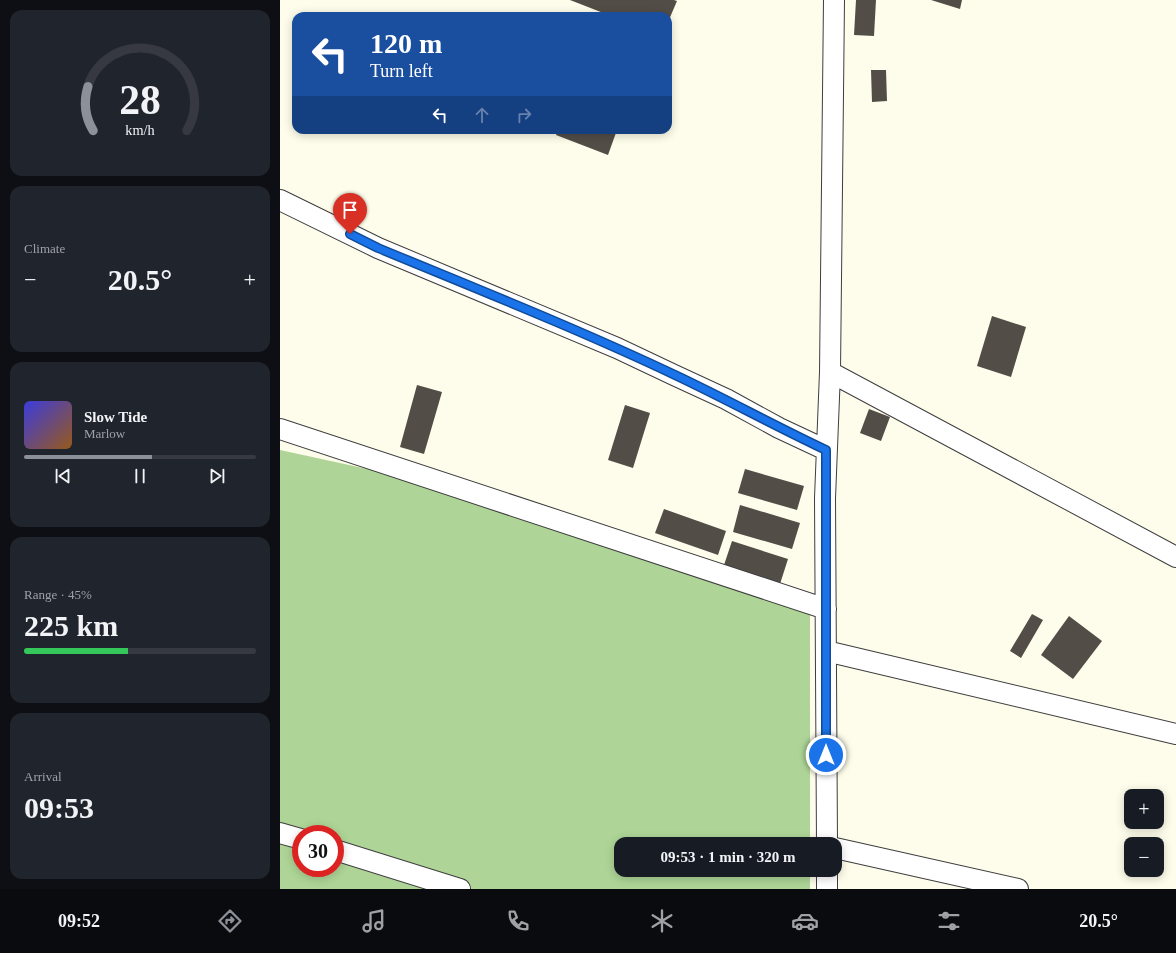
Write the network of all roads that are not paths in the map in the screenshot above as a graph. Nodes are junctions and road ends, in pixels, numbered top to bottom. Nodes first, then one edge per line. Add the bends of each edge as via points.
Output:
1 (834, 0) edge
2 (280, 200) edge
3 (830, 372) junction
4 (280, 429) edge
5 (826, 450) junction
6 (1176, 557) edge
7 (826, 609) junction
8 (826, 651) junction
9 (1176, 734) edge
10 (280, 832) edge
11 (292, 836) edge
12 (827, 837) edge
13 (842, 850) edge
14 (344, 853) edge
15 (827, 877) edge
16 (460, 889) edge
17 (827, 889) edge
18 (1018, 889) edge

1 - 3 street
2 - 5 street via 378,248 674,374
3 - 5 street
3 - 6 street
4 - 7 street
5 - 7 street
7 - 8 street
8 - 9 street
8 - 12 street
10 - 11 street
13 - 18 street
14 - 16 street
15 - 17 street

